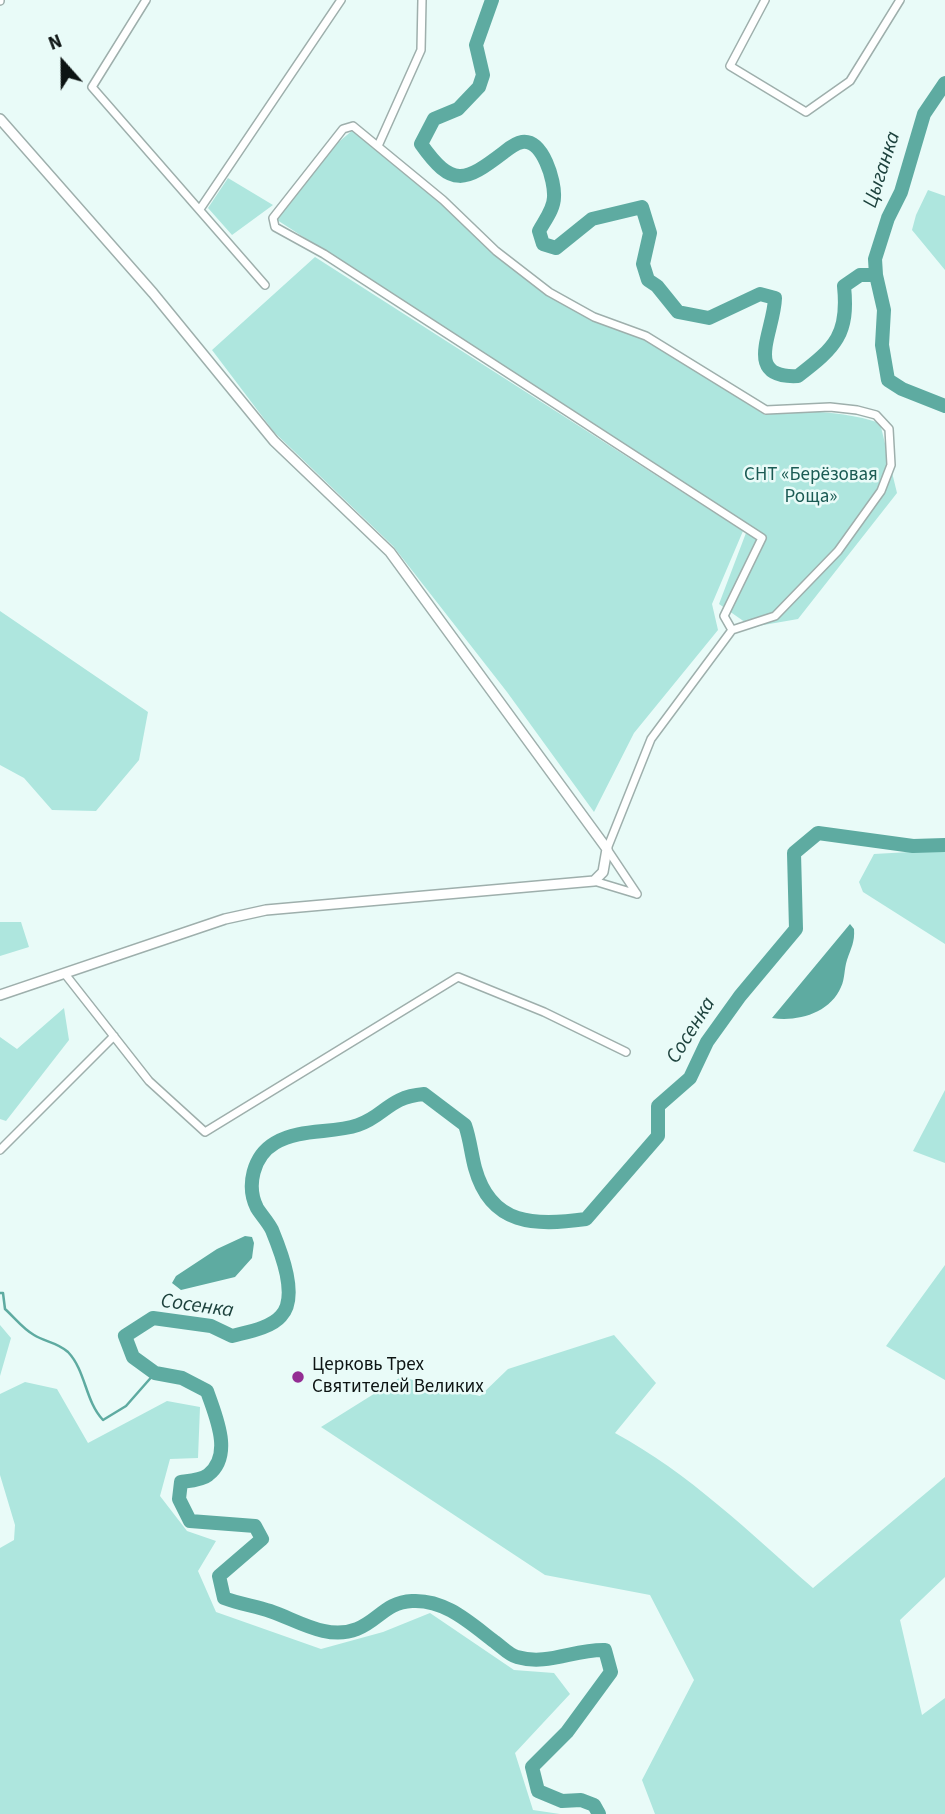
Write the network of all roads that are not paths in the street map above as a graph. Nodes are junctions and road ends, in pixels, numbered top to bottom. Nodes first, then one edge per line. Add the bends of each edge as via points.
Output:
1 (146, 0) edge
2 (341, 0) edge
3 (422, 0) edge
4 (765, 0) edge
5 (900, 0) edge
6 (0, 118) edge
7 (378, 146) junction
8 (200, 209) junction
9 (265, 285) dead end
10 (732, 630) junction
11 (607, 849) junction
12 (594, 881) junction
13 (65, 974) junction
14 (0, 995) edge
15 (114, 1036) junction
16 (626, 1052) dead end
17 (0, 1150) edge

1 - 8 street via 92,88
2 - 8 street
3 - 7 street via 421,50
4 - 5 street via 730,66 806,112 850,81
6 - 11 street via 274,440 390,552
7 - 10 street via 353,126 343,130 273,218 275,227 324,254 762,538 724,616
7 - 10 street via 496,251 549,292 594,317 646,336 766,410 857,410 876,415 889,429 891,465 881,491 838,551 775,616
8 - 9 street
10 - 11 street via 651,739
11 - 12 street via 603,872
11 - 12 street via 637,894
12 - 13 street via 266,910 225,919
13 - 14 street
13 - 15 street
15 - 16 street via 149,1081 205,1132 458,977
15 - 17 street

